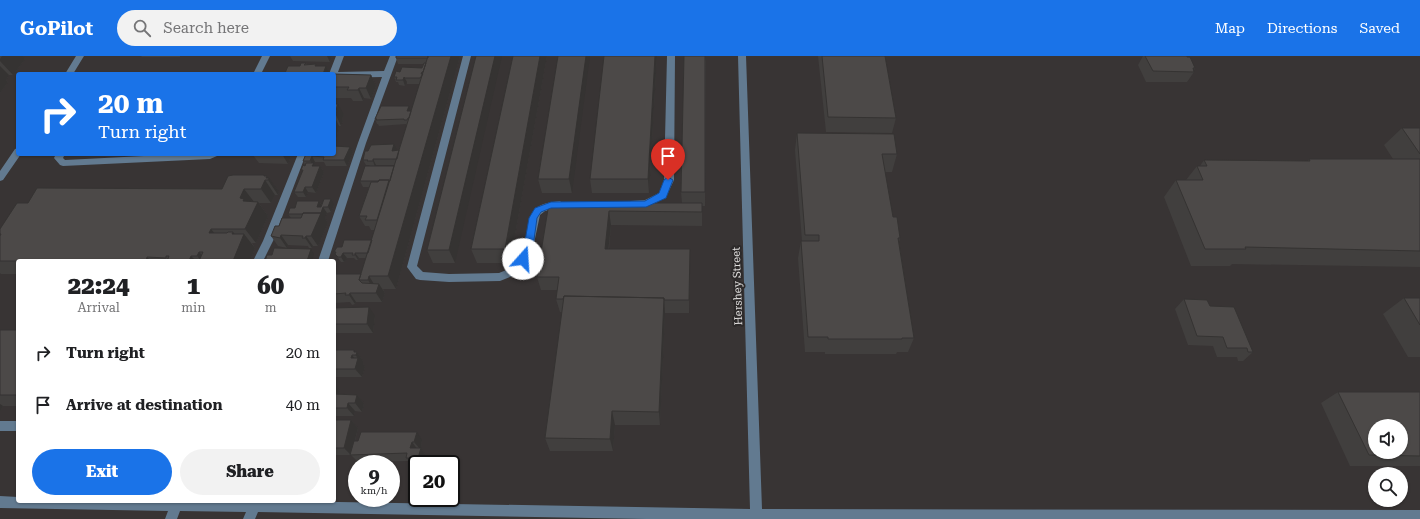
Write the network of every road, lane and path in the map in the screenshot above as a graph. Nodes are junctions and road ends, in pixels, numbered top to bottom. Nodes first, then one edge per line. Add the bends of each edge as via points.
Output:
1 (80, 56) edge
2 (266, 56) edge
3 (340, 56) edge
4 (394, 56) edge
5 (467, 56) edge
6 (671, 56) edge
7 (742, 56) edge
8 (70, 72) edge
9 (258, 72) edge
10 (335, 72) edge
11 (336, 74) edge
12 (387, 74) junction
13 (16, 154) edge
14 (60, 156) edge
15 (210, 156) edge
16 (301, 156) edge
17 (0, 178) edge
18 (622, 204) edge
19 (567, 205) edge
20 (259, 259) edge
21 (324, 259) edge
22 (0, 426) edge
23 (16, 426) edge
24 (0, 502) edge
25 (16, 502) edge
26 (105, 503) edge
27 (227, 504) edge
28 (176, 505) junction
29 (254, 506) junction
30 (756, 514) junction
31 (657, 516) edge
32 (1420, 516) edge
33 (950, 517) edge
34 (1083, 517) edge
35 (1171, 517) edge
36 (171, 519) edge
37 (250, 519) edge

1 - 8 street
2 - 9 street
3 - 10 street
4 - 12 street
5 - 19 street via 412,267 420,276 449,278 500,277 518,270 528,247 533,218 538,210 551,205
6 - 18 street via 668,180 663,195 646,204
7 - 30 street, Hershey Street
11 - 12 street
12 - 21 street
13 - 17 street
14 - 15 street via 58,158 63,163
16 - 20 street
22 - 23 street
24 - 25 street
26 - 28 street
27 - 28 street
27 - 29 street
28 - 36 street
29 - 31 street
29 - 37 street
30 - 31 street
30 - 33 street
32 - 35 street
33 - 34 street
34 - 35 street

